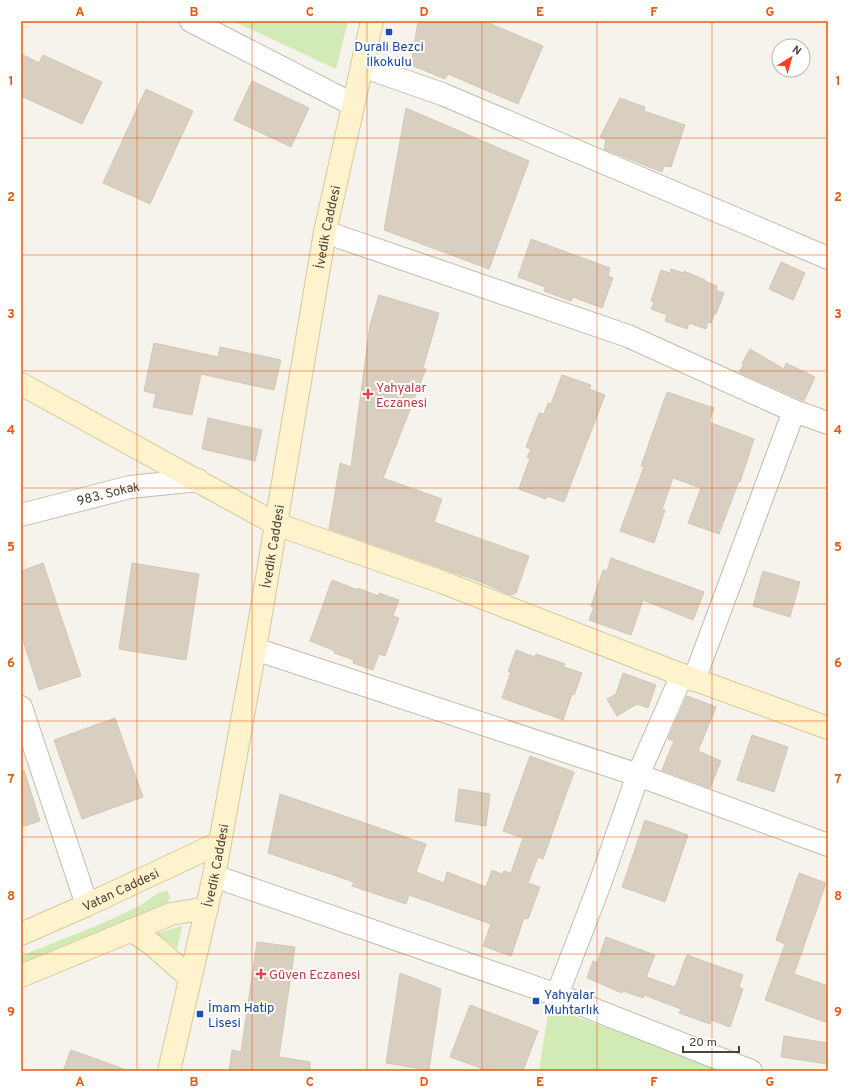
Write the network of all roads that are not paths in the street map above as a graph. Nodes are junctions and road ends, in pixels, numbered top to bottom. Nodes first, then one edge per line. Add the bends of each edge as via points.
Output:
1 (191, 21) edge
2 (372, 21) edge
3 (362, 66) junction
4 (352, 104) junction
5 (325, 232) junction
6 (828, 258) edge
7 (21, 384) edge
8 (794, 411) junction
9 (828, 423) edge
10 (198, 480) junction
11 (21, 515) edge
12 (276, 524) junction
13 (255, 648) junction
14 (688, 677) junction
15 (21, 707) edge
16 (828, 728) edge
17 (638, 774) junction
18 (219, 842) junction
19 (828, 845) edge
20 (214, 876) junction
21 (87, 905) junction
22 (207, 908) junction
23 (131, 930) junction
24 (21, 934) edge
25 (21, 976) edge
26 (190, 978) junction
27 (557, 994) junction
28 (170, 1071) edge
29 (751, 1071) edge

1 - 4 street
2 - 3 main road, İvedik Caddesi
3 - 4 main road, İvedik Caddesi
3 - 6 street via 442,94
4 - 5 main road, İvedik Caddesi
5 - 8 street via 628,336
5 - 12 main road, İvedik Caddesi
7 - 10 main road
8 - 9 street
8 - 14 street
10 - 11 street, 983. Sokak via 130,487
10 - 12 main road
12 - 13 main road, İvedik Caddesi
12 - 14 main road via 442,582
13 - 17 street
13 - 18 main road, İvedik Caddesi
14 - 16 main road
14 - 17 street
15 - 21 street
17 - 19 street
17 - 27 street via 599,886
18 - 20 main road, İvedik Caddesi
18 - 21 main road, Vatan Caddesi
20 - 22 main road, İvedik Caddesi
20 - 27 street
21 - 24 main road, Vatan Caddesi
22 - 23 main road via 171,914
22 - 26 main road, İvedik Caddesi
23 - 25 main road
23 - 26 main road via 153,945
26 - 28 main road, İvedik Caddesi
27 - 29 street

